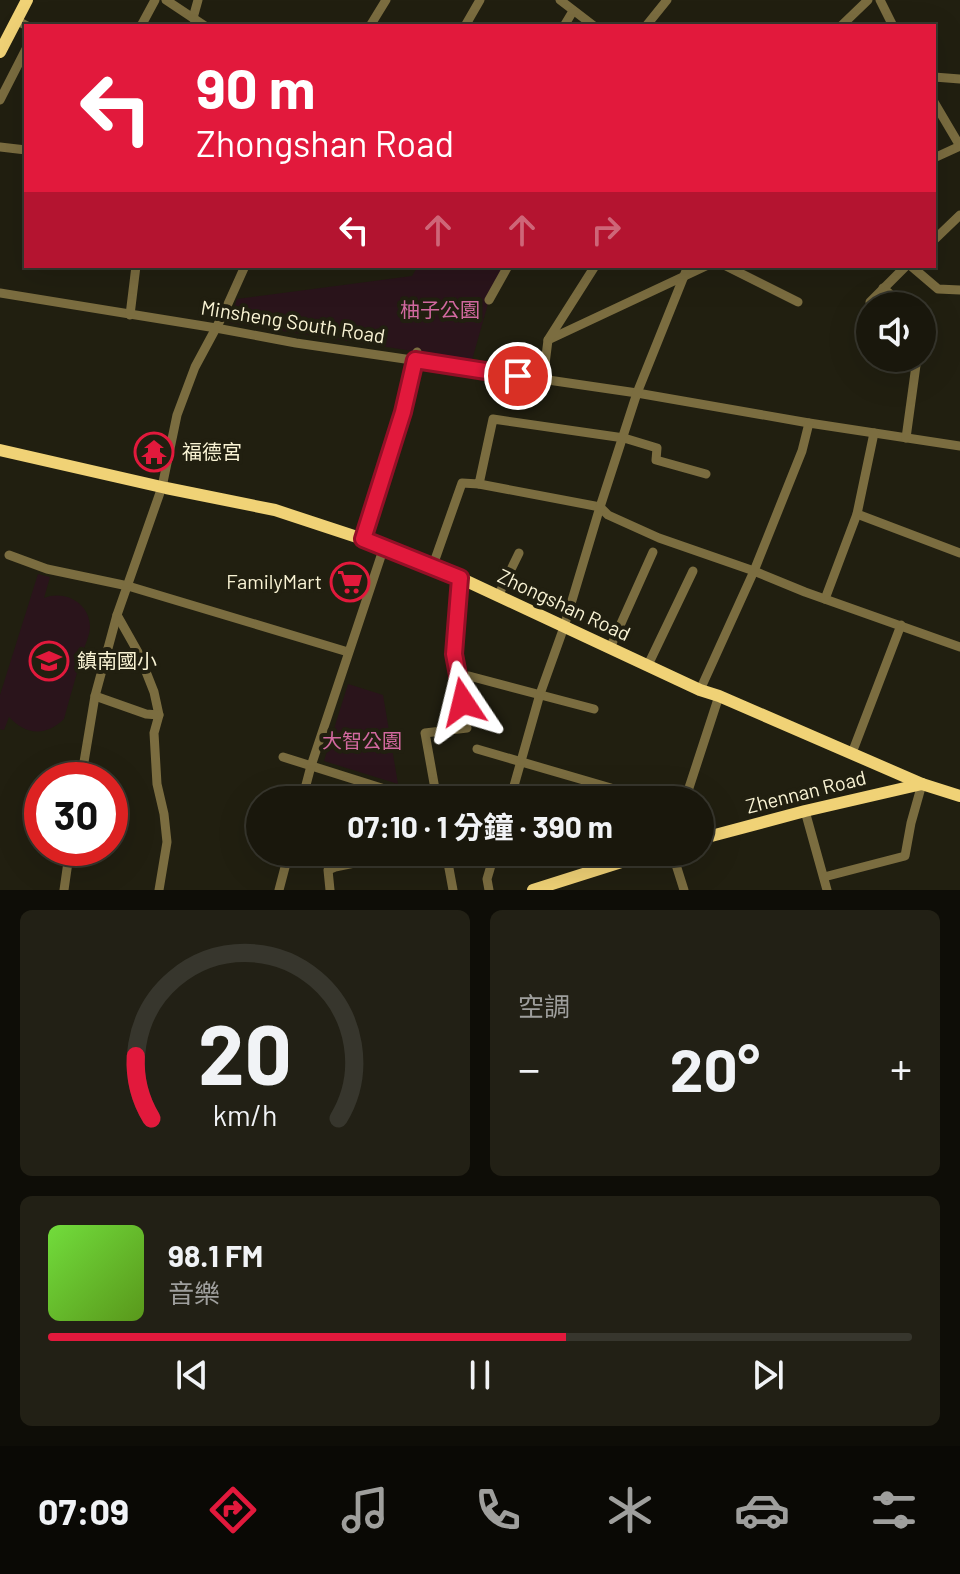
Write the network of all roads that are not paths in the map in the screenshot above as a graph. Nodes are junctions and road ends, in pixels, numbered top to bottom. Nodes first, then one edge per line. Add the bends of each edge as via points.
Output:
1 (27, 0) edge
2 (155, 0) edge
3 (166, 0) edge
4 (198, 0) edge
5 (386, 0) edge
6 (480, 0) edge
7 (560, 0) edge
8 (667, 0) edge
9 (868, 0) edge
10 (880, 0) edge
11 (573, 11) junction
12 (193, 18) junction
13 (22, 23) edge
14 (142, 24) edge
15 (202, 24) edge
16 (371, 24) edge
17 (466, 24) edge
18 (565, 24) edge
19 (591, 24) edge
20 (648, 24) edge
21 (843, 24) edge
22 (892, 24) edge
23 (0, 52) edge
24 (24, 53) edge
25 (936, 77) edge
26 (960, 79) edge
27 (0, 100) edge
28 (936, 105) edge
29 (960, 146) edge
30 (0, 147) edge
31 (24, 150) edge
32 (936, 157) edge
33 (960, 215) edge
34 (936, 238) edge
35 (136, 268) edge
36 (244, 268) edge
37 (507, 268) edge
38 (594, 268) edge
39 (687, 268) edge
40 (702, 268) edge
41 (730, 268) edge
42 (906, 268) edge
43 (911, 268) edge
44 (684, 276) junction
45 (883, 288) junction
46 (960, 290) edge
47 (879, 292) edge
48 (888, 292) edge
49 (0, 293) edge
50 (489, 300) dead end
51 (798, 302) dead end
52 (130, 315) junction
53 (216, 328) junction
54 (548, 340) junction
55 (416, 356) junction
56 (915, 372) edge
57 (543, 380) junction
58 (637, 393) junction
59 (809, 423) junction
60 (874, 433) junction
61 (624, 438) junction
62 (906, 438) junction
63 (960, 446) edge
64 (0, 450) edge
65 (706, 474) dead end
66 (479, 484) junction
67 (162, 487) junction
68 (600, 507) junction
69 (857, 514) junction
70 (363, 539) junction
71 (384, 547) junction
72 (653, 552) dead end
73 (519, 553) dead end
74 (960, 553) edge
75 (9, 555) dead end
76 (432, 568) junction
77 (693, 571) dead end
78 (754, 571) junction
79 (460, 578) junction
80 (128, 586) junction
81 (498, 596) junction
82 (825, 599) junction
83 (117, 615) junction
84 (901, 625) junction
85 (564, 627) junction
86 (960, 634) edge
87 (958, 646) edge
88 (610, 648) junction
89 (348, 652) junction
90 (648, 665) junction
91 (459, 676) junction
92 (700, 690) junction
93 (540, 694) junction
94 (95, 696) junction
95 (719, 696) junction
96 (594, 709) dead end
97 (159, 715) junction
98 (477, 749) dead end
99 (852, 753) junction
100 (283, 757) dead end
101 (522, 761) junction
102 (84, 762) edge
103 (311, 766) junction
104 (922, 784) junction
105 (306, 786) edge
106 (375, 786) edge
107 (434, 786) edge
108 (514, 786) edge
109 (604, 786) edge
110 (690, 786) edge
111 (960, 796) edge
112 (805, 811) junction
113 (714, 835) edge
114 (67, 866) edge
115 (285, 866) edge
116 (340, 866) edge
117 (449, 866) edge
118 (491, 866) edge
119 (609, 866) edge
120 (676, 866) edge
121 (824, 877) junction
122 (64, 890) edge
123 (159, 890) edge
124 (279, 890) edge
125 (330, 890) edge
126 (453, 890) edge
127 (489, 890) edge
128 (533, 890) edge
129 (684, 890) edge
130 (827, 890) edge

1 - 13 street
2 - 14 street
3 - 12 street
4 - 12 street
5 - 16 street
6 - 17 street
7 - 11 street
8 - 20 street
9 - 21 street
10 - 22 street
11 - 18 street
11 - 19 street
12 - 15 street
13 - 23 street
24 - 27 street
25 - 26 street
28 - 29 street
29 - 32 street
30 - 31 street
33 - 34 street
35 - 52 street
36 - 53 street
37 - 50 street
38 - 54 street
39 - 44 street
40 - 44 street
41 - 51 street
42 - 45 street
43 - 46 street via 938,289
44 - 54 street
44 - 58 street
45 - 47 street
45 - 48 street
49 - 52 street, Minsheng South Road
52 - 53 street, Minsheng South Road
53 - 55 street, Minsheng South Road
53 - 67 street via 177,415
54 - 57 street
55 - 57 street, Minsheng South Road
55 - 70 street
56 - 62 street
57 - 58 street, Minsheng South Road
58 - 59 street, Minsheng South Road
58 - 61 street
59 - 60 street, Minsheng South Road
59 - 78 street
60 - 62 street, Minsheng South Road
60 - 69 street
61 - 65 street via 657,448 656,460
61 - 66 street via 493,419
61 - 68 street
62 - 63 street, Minsheng South Road
64 - 67 street, Zhongshan Road
66 - 68 street
66 - 76 street via 462,483
67 - 70 street, Zhongshan Road via 275,510
67 - 80 street
68 - 78 street via 659,538
68 - 85 street
69 - 74 street
69 - 82 street
70 - 71 street, Zhongshan Road
71 - 76 street, Zhongshan Road
71 - 89 street
72 - 88 street
73 - 81 street
75 - 80 street
76 - 79 street, Zhongshan Road
77 - 90 street
78 - 82 street
78 - 92 street
79 - 81 street, Zhongshan Road
79 - 91 street via 454,654
80 - 83 street
80 - 89 street
81 - 85 street, Zhongshan Road
82 - 84 street
83 - 94 street
83 - 97 street via 139,654
84 - 87 street
84 - 99 street
85 - 88 street, Zhongshan Road
85 - 93 street
86 - 87 street
88 - 90 street, Zhongshan Road
89 - 103 street
90 - 92 street, Zhongshan Road
91 - 93 street
91 - 107 street via 467,728 425,733
92 - 95 street, Zhongshan Road
93 - 96 street
93 - 101 street
94 - 97 street
94 - 102 street
95 - 99 street, Zhongshan Road
95 - 110 street
97 - 123 street via 154,733 167,842
98 - 101 street
99 - 104 street, Zhongshan Road
100 - 103 street
101 - 108 street
101 - 109 street
103 - 105 street
103 - 106 street
104 - 111 street, Zhongshan Road
104 - 112 street, Zhennan Road
104 - 121 street via 905,856
112 - 113 street, Zhennan Road
112 - 121 street
114 - 122 street
115 - 124 street
116 - 125 street via 328,870
117 - 126 street
118 - 127 street
119 - 128 street
120 - 129 street
121 - 130 street

